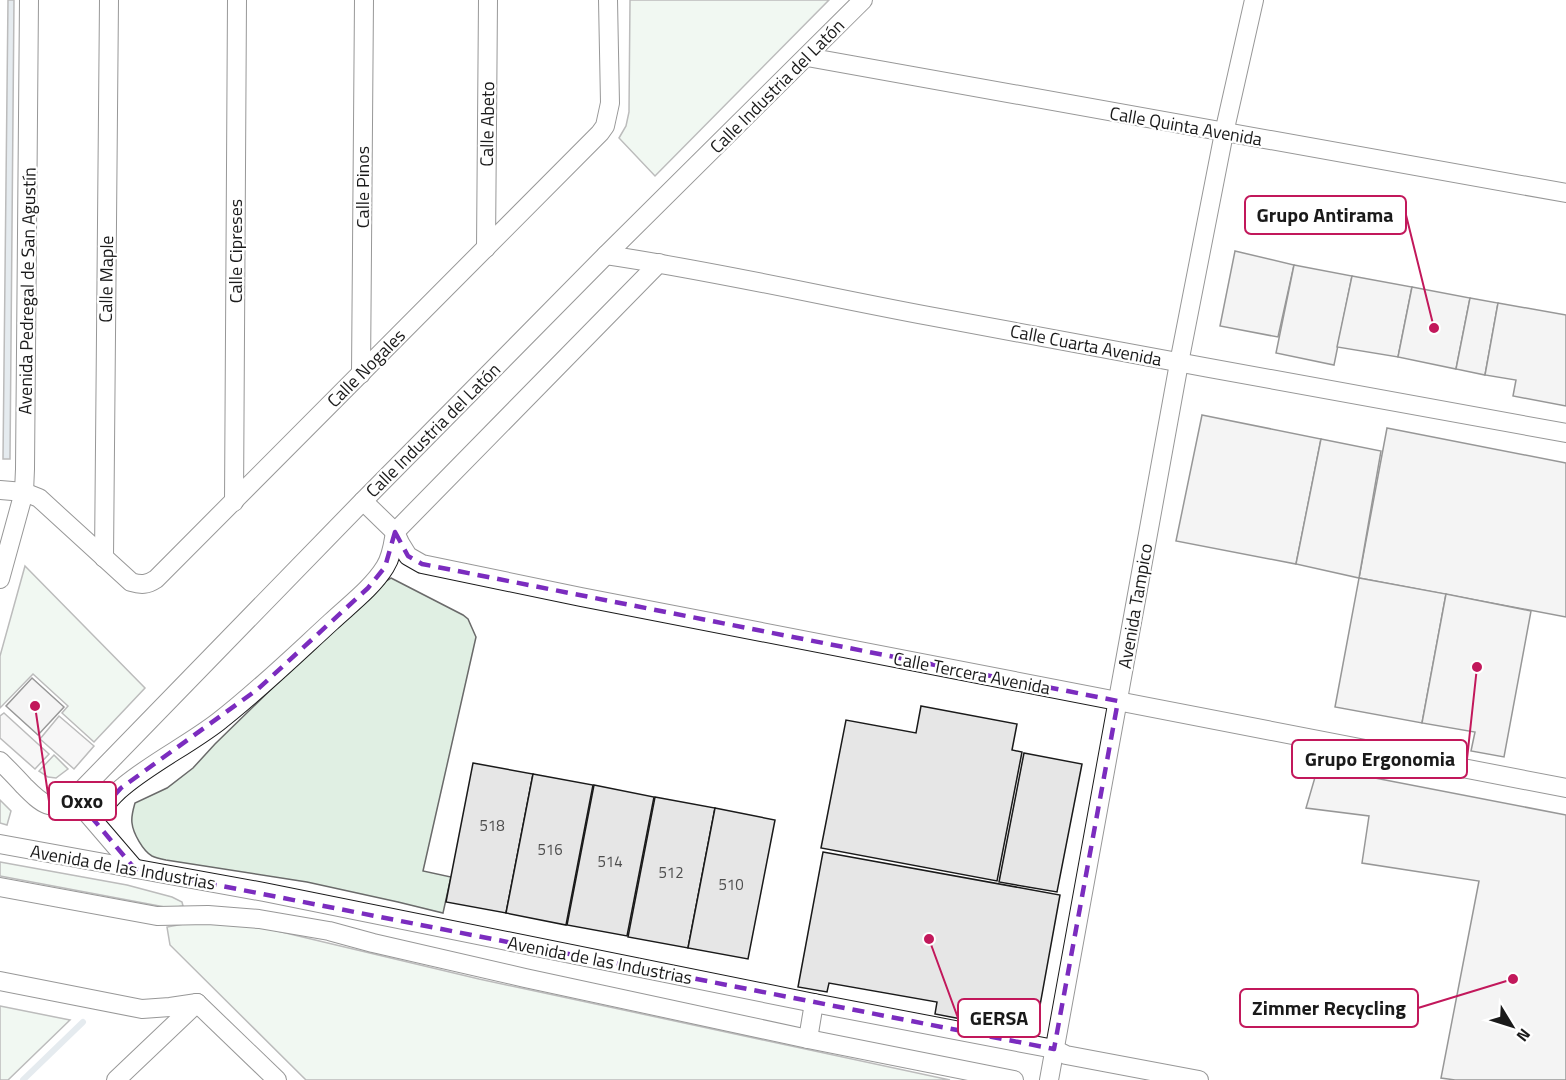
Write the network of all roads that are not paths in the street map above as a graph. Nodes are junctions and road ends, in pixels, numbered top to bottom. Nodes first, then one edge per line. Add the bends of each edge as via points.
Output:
1 (29, 0) edge
2 (109, 0) edge
3 (237, 0) edge
4 (364, 0) edge
5 (488, 0) edge
6 (608, 0) edge
7 (863, 0) edge
8 (1254, 0) edge
9 (807, 57) junction
10 (1224, 133) junction
11 (1566, 194) edge
12 (486, 248) junction
13 (606, 255) junction
14 (660, 263) junction
15 (1179, 363) junction
16 (361, 374) junction
17 (1566, 433) edge
18 (0, 490) edge
19 (24, 492) junction
20 (363, 501) junction
21 (234, 502) junction
22 (394, 532) junction
23 (104, 558) junction
24 (0, 579) edge
25 (1118, 701) junction
26 (0, 761) edge
27 (1566, 788) edge
28 (74, 798) junction
29 (93, 819) junction
30 (0, 844) edge
31 (135, 869) junction
32 (0, 887) edge
33 (264, 892) junction
34 (259, 919) junction
35 (2, 982) edge
36 (197, 1003) junction
37 (814, 1003) junction
38 (808, 1039) junction
39 (1054, 1049) junction
40 (117, 1080) edge
41 (277, 1080) edge
42 (1014, 1080) edge
43 (1049, 1080) edge
44 (1199, 1080) edge

1 - 19 street, Avenida Pedregal de San Agustín
2 - 23 street, Calle Maple
3 - 21 street, Calle Cipreses
4 - 16 street, Calle Pinos
5 - 12 street, Calle Abeto
6 - 12 street, Calle Nogales via 610,103 605,126
7 - 9 street, Calle Industria del Latón
8 - 10 street, Avenida Tampico
9 - 10 street, Calle Quinta Avenida
9 - 13 street, Calle Industria del Latón
10 - 11 street, Calle Quinta Avenida
10 - 15 street, Avenida Tampico
12 - 16 street, Calle Nogales
13 - 14 street, Calle Cuarta Avenida
13 - 20 street, Calle Industria del Latón
14 - 15 street, Calle Cuarta Avenida
14 - 22 street
15 - 17 street, Calle Cuarta Avenida
15 - 25 street, Avenida Tampico
16 - 21 street, Calle Nogales
18 - 19 street
19 - 23 street, Calle Nogales via 39,498
19 - 24 street, Avenida Pedregal de San Agustín
20 - 22 street, Calle Tercera Avenida
20 - 28 street, Calle Industria del Latón
21 - 23 street, Calle Nogales via 148,584 131,582
22 - 25 street, Calle Tercera Avenida via 408,556 422,564
22 - 29 street via 392,554 368,588 258,689 218,722 121,788
25 - 27 street, Calle Tercera Avenida
25 - 39 street, Avenida Tampico
26 - 28 street via 46,804 60,806
28 - 29 street
29 - 31 street
30 - 31 street, Avenida de las Industrias
31 - 33 street, Avenida de las Industrias
32 - 34 street, Avenida de las Industrias via 157,916
33 - 34 street
33 - 37 street, Avenida de las Industrias
34 - 38 street, Avenida de las Industrias via 329,931 373,944
35 - 36 street via 142,1009
36 - 40 street
36 - 41 street
37 - 38 street
37 - 39 street, Avenida de las Industrias
38 - 42 street, Avenida de las Industrias
39 - 43 street, Avenida Tampico
39 - 44 street, Avenida de las Industrias via 1066,1055

